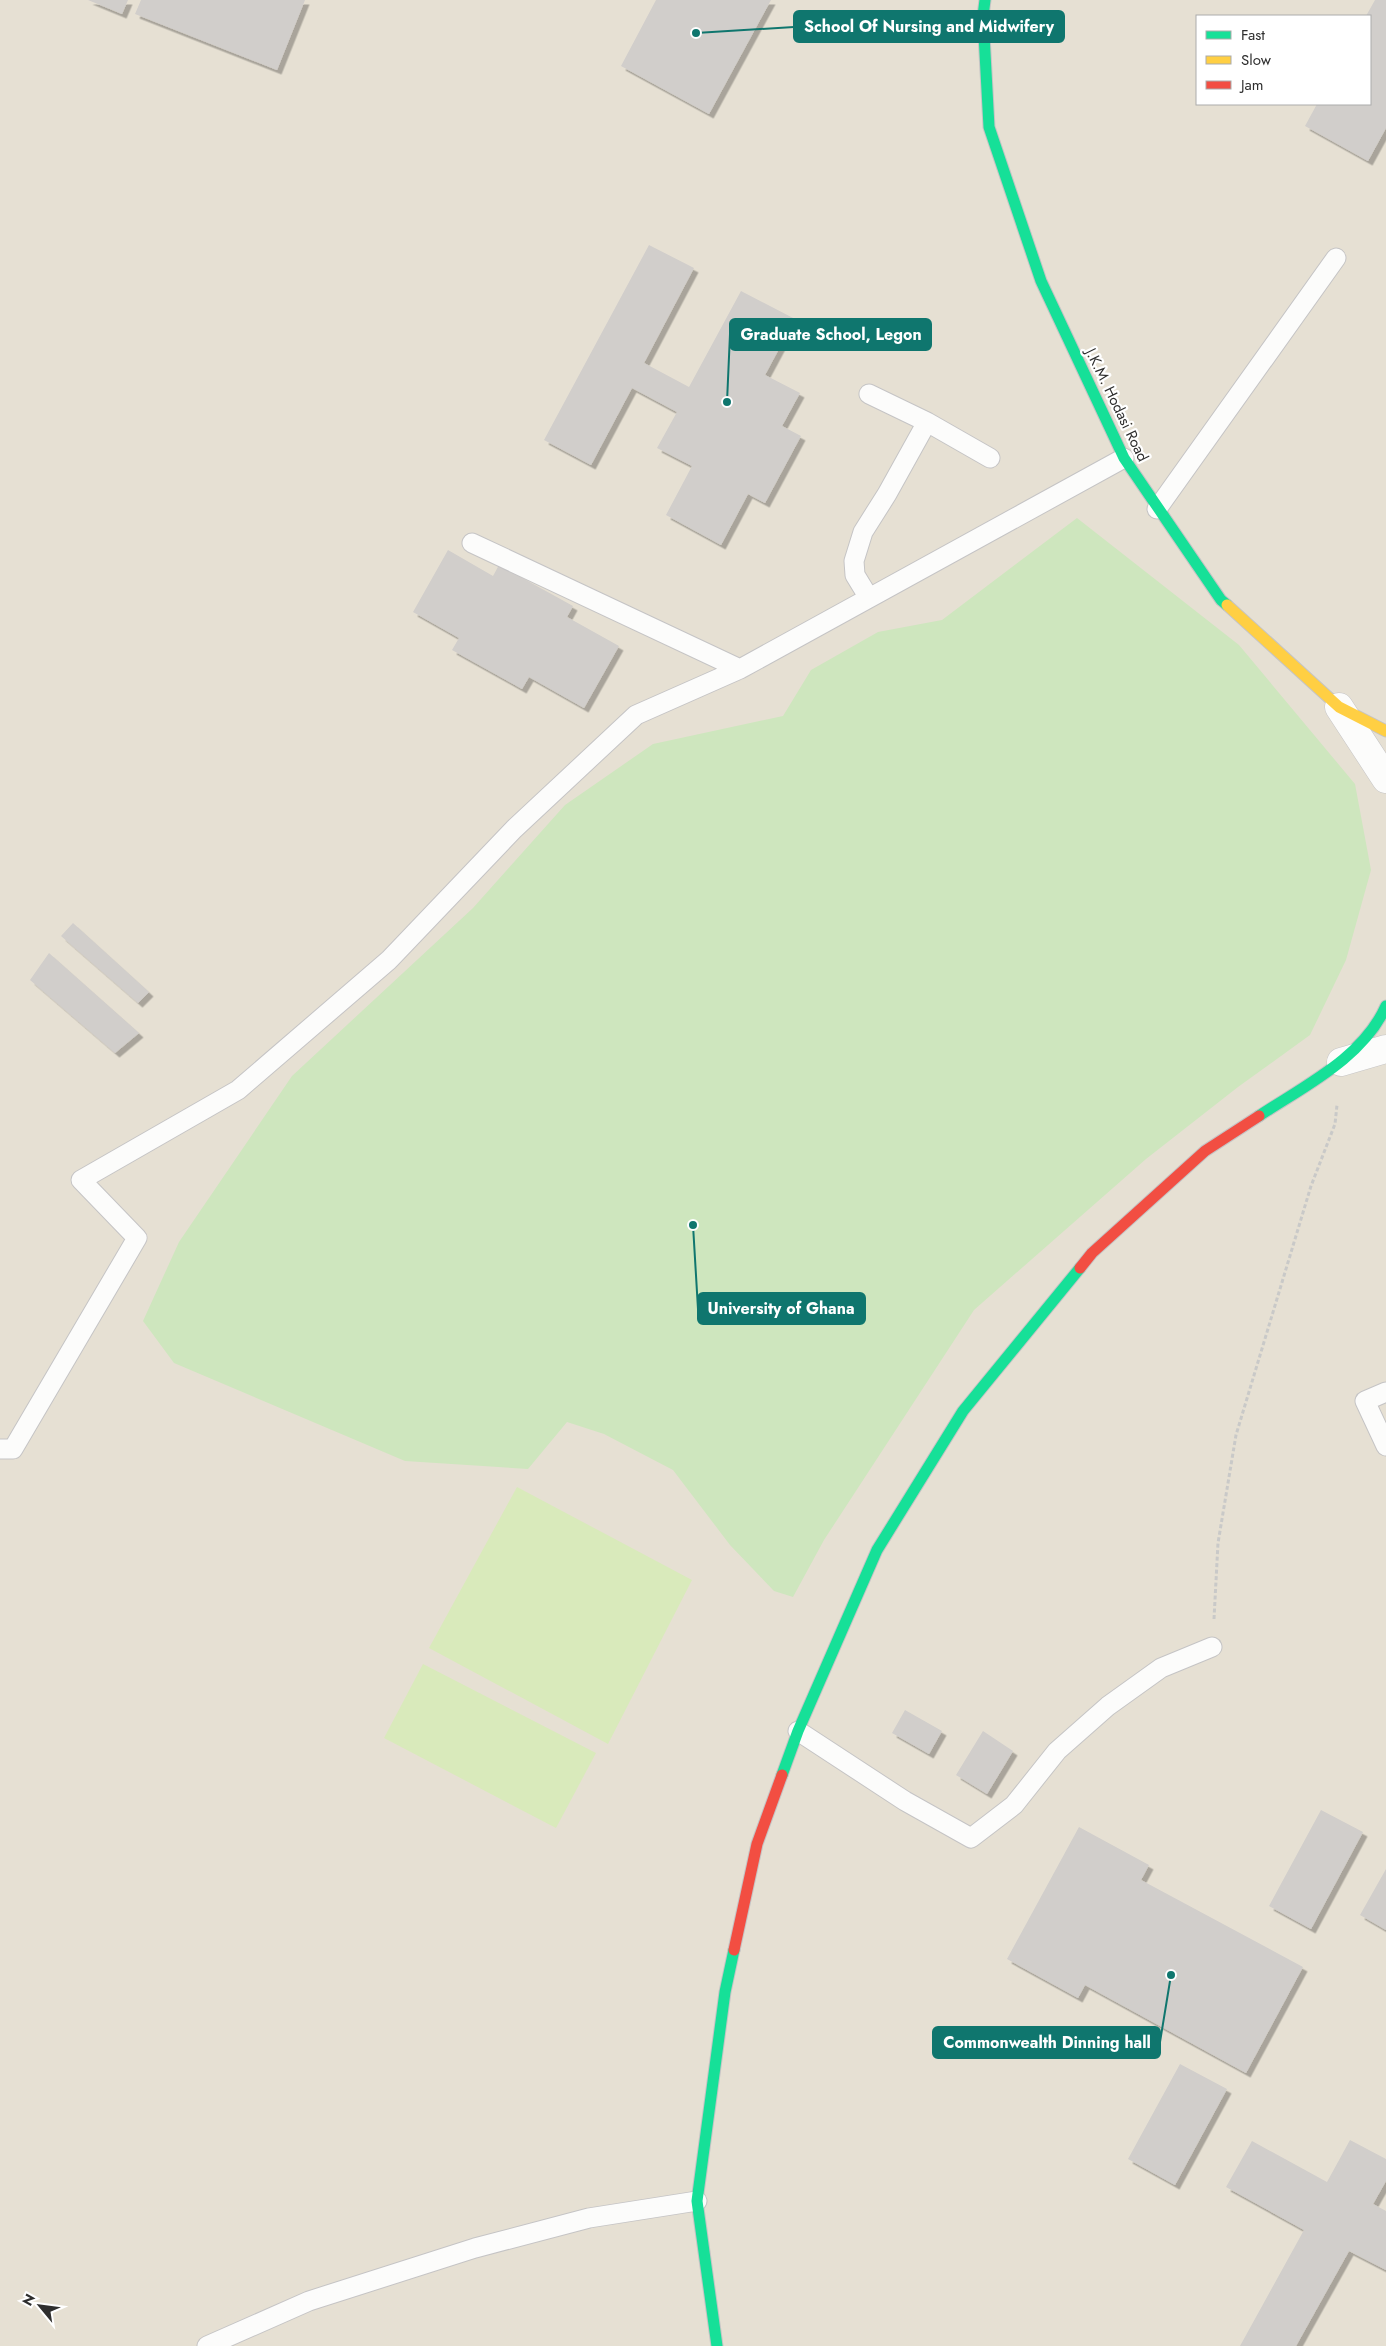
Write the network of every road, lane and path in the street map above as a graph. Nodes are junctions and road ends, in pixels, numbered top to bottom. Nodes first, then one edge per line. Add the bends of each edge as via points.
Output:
1 (984, 0) edge
2 (1336, 258) dead end
3 (869, 394) dead end
4 (927, 422) junction
5 (990, 458) dead end
6 (1124, 458) junction
7 (1157, 509) junction
8 (472, 543) dead end
9 (869, 598) junction
10 (740, 668) junction
11 (1339, 707) junction
12 (1386, 731) edge
13 (1386, 779) edge
14 (1386, 1006) edge
15 (1386, 1049) edge
16 (1341, 1062) junction
17 (1386, 1392) edge
18 (1386, 1446) edge
19 (0, 1449) edge
20 (1212, 1647) joint
21 (798, 1730) junction
22 (697, 2201) junction
23 (207, 2346) edge
24 (717, 2346) edge

1 - 6 street, J.K.M. Hodasi Road via 989,127 1041,281
2 - 7 lane
3 - 4 lane
4 - 5 lane
4 - 9 lane via 863,532 854,561 855,575
6 - 7 street, J.K.M. Hodasi Road
6 - 9 lane
7 - 11 street, J.K.M. Hodasi Road via 1221,600
8 - 10 lane
9 - 10 lane
10 - 19 lane via 636,715 514,829 389,960 238,1090 81,1180 137,1238 13,1449
11 - 12 street, J.K.M. Hodasi Road
11 - 13 street
14 - 16 street via 1379,1022
15 - 16 street
16 - 20 path via 1335,1124 1311,1186 1236,1435 1218,1543
16 - 21 street via 1205,1151 1092,1253 975,1396 877,1550
17 - 18 lane via 1365,1401
20 - 21 lane via 1161,1668 1108,1706 1057,1751 1014,1805 971,1838 905,1801
21 - 22 street via 757,1844 725,1992
22 - 23 lane via 589,2218 475,2248 310,2301
22 - 24 street

